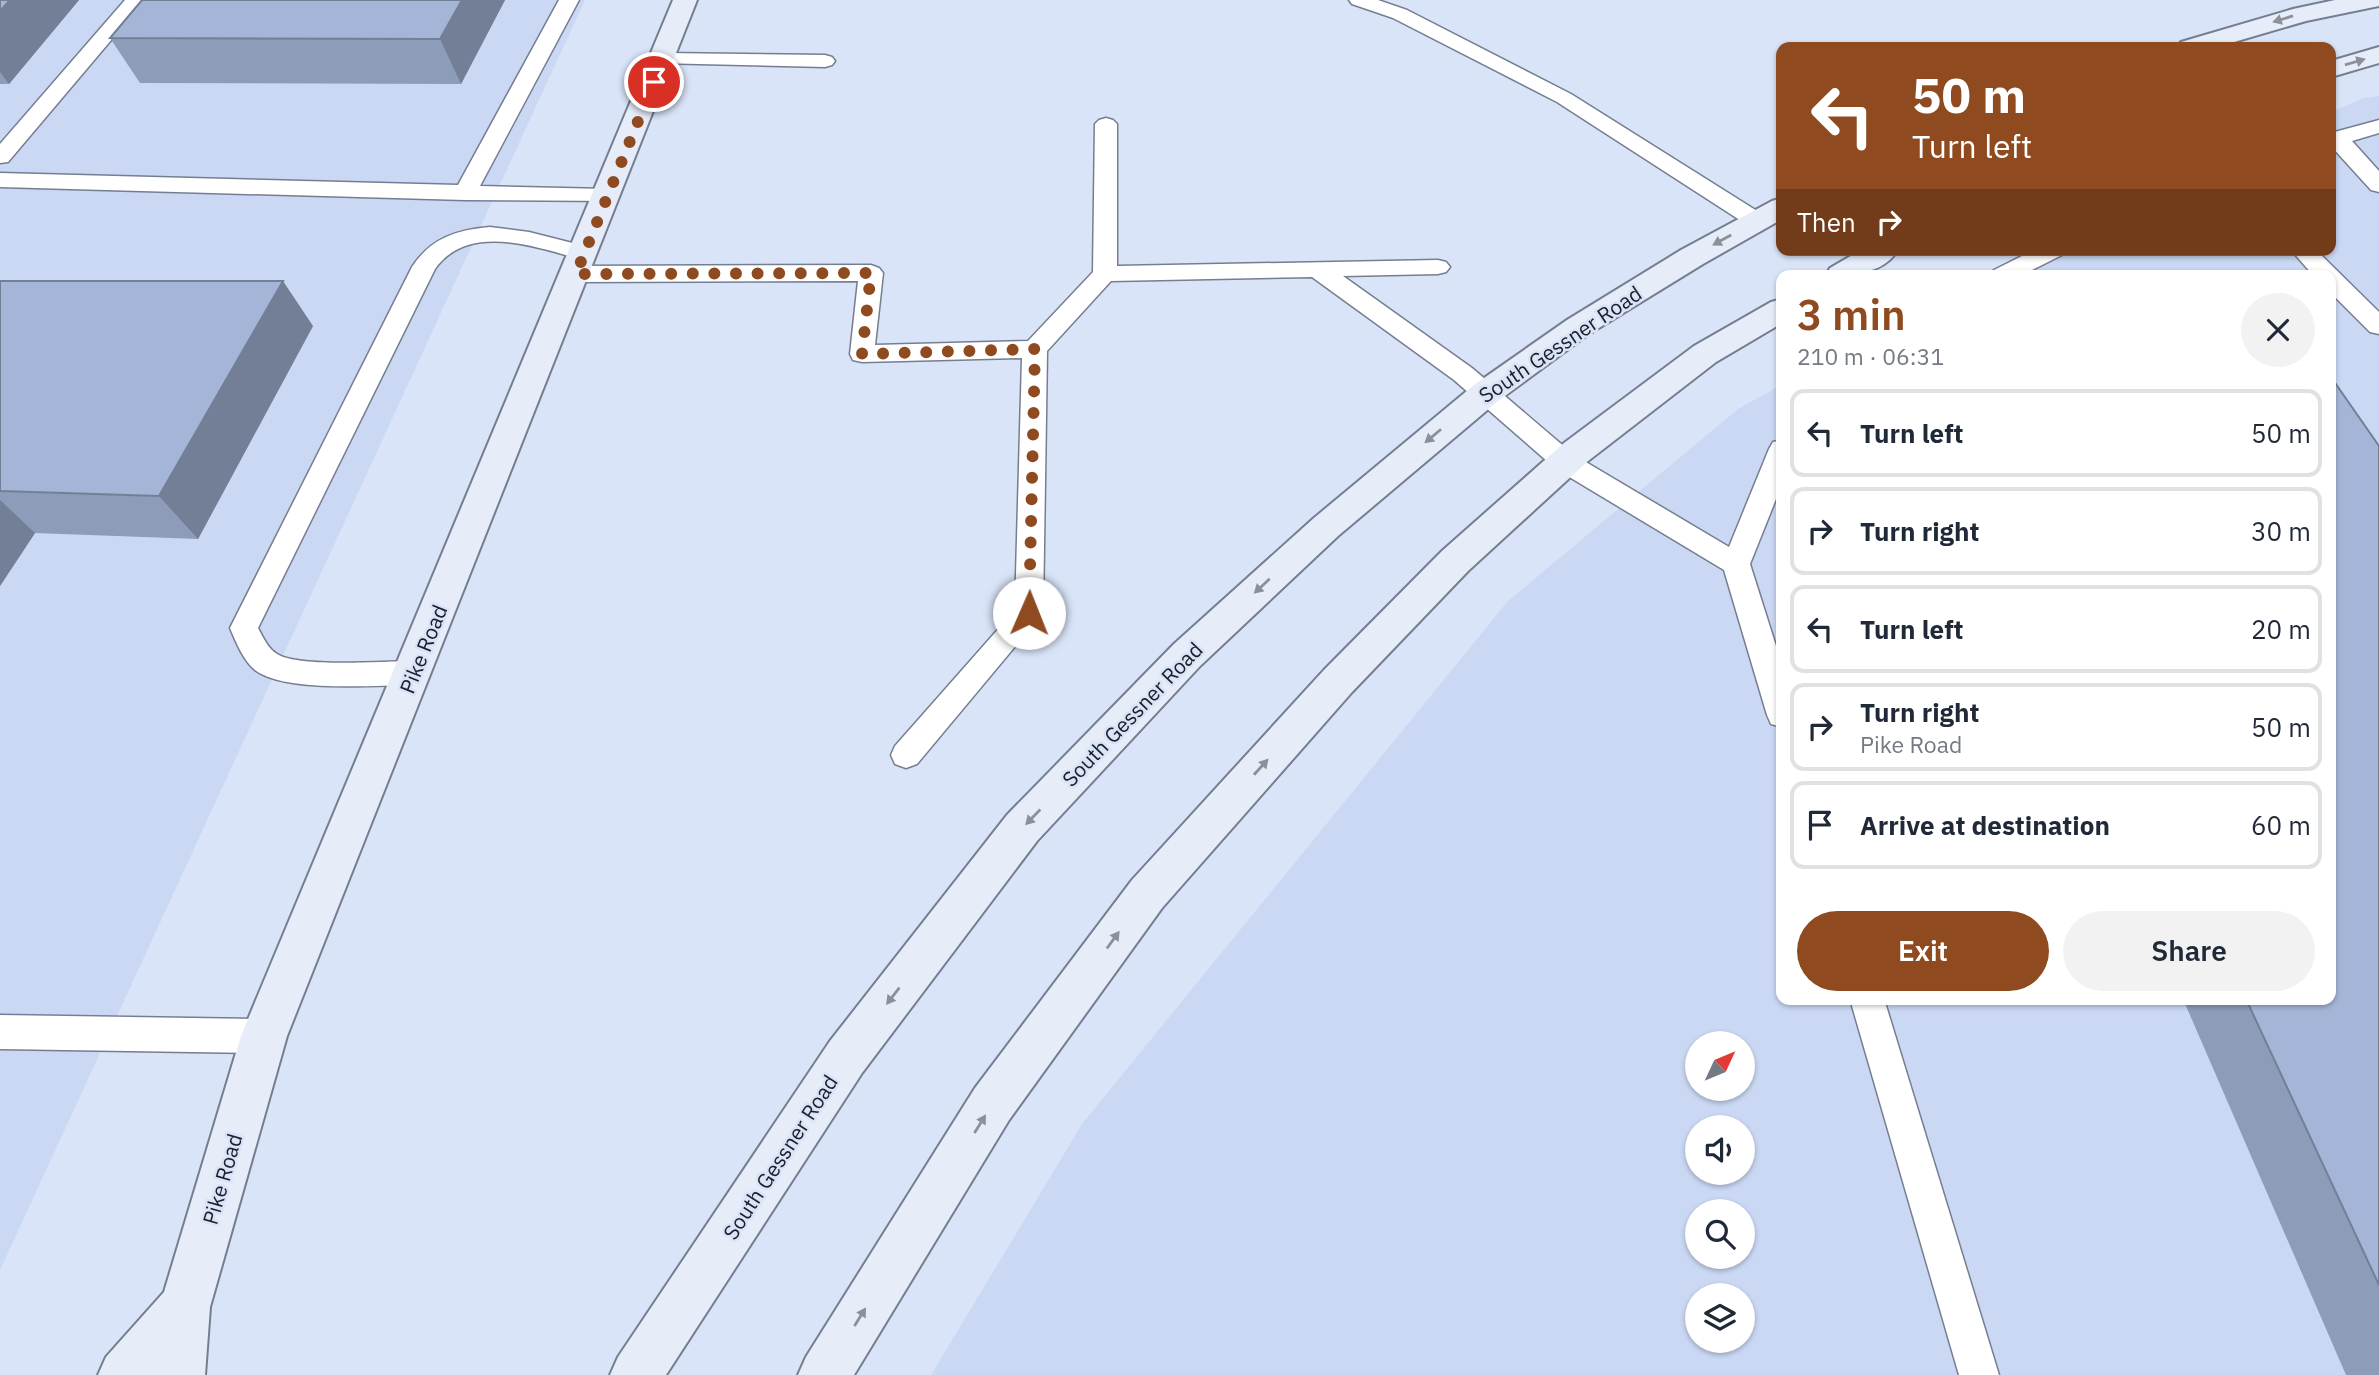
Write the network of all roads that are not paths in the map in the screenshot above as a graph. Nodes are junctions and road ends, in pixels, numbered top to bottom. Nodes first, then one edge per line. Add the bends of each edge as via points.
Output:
1 (135, 0) edge
2 (569, 0) edge
3 (685, 0) edge
4 (1359, 0) edge
5 (2373, 0) edge
6 (2207, 42) edge
7 (2379, 55) edge
8 (663, 59) junction
9 (825, 61) dead end
10 (2336, 68) edge
11 (1106, 124) dead end
12 (2379, 126) edge
13 (2336, 138) edge
14 (2336, 141) edge
15 (0, 157) edge
16 (0, 180) edge
17 (2379, 185) edge
18 (466, 193) junction
19 (607, 196) junction
20 (1769, 214) edge
21 (1873, 256) edge
22 (2042, 256) edge
23 (2308, 256) edge
24 (580, 263) junction
25 (1438, 267) dead end
26 (1318, 270) junction
27 (1849, 270) edge
28 (2012, 270) edge
29 (2322, 270) edge
30 (1105, 274) junction
31 (2336, 284) edge
32 (1776, 313) edge
33 (2379, 326) edge
34 (1035, 349) junction
35 (1486, 393) junction
36 (1565, 462) junction
37 (1776, 464) edge
38 (1736, 564) junction
39 (413, 673) junction
40 (1776, 695) edge
41 (906, 755) dead end
42 (1869, 1005) edge
43 (0, 1032) edge
44 (264, 1036) junction
45 (185, 1307) junction
46 (124, 1375) edge
47 (179, 1375) edge
48 (636, 1375) edge
49 (824, 1375) edge
50 (1979, 1375) edge

1 - 15 lane
2 - 18 lane
3 - 8 main road, Pike Road
4 - 20 lane via 1400,14 1564,98
5 -> 6 main road via 2302,14
10 -> 7 main road
8 - 9 lane
8 - 19 main road, Pike Road
11 - 30 lane
12 - 13 lane
14 - 17 lane
16 - 18 lane
18 - 19 lane
19 - 24 main road, Pike Road
20 -> 35 main road, South Gessner Road via 1578,327
21 - 27 main road
22 - 28 lane
23 - 29 lane
24 - 34 lane via 871,273 862,354
24 - 39 main road, Pike Road
24 - 39 lane via 516,236 489,234 438,250 424,267 244,628 253,647 271,666 319,673
25 - 26 lane
26 - 30 lane
26 - 35 lane
30 - 34 lane
31 - 33 lane
32 - 36 main road via 1705,354
34 - 41 lane via 1029,613
35 - 36 lane
35 -> 48 main road, South Gessner Road via 1326,527 1187,655 1022,828 846,1057
36 - 38 lane
49 -> 36 main road via 992,1104 1147,894 1357,661 1455,561
37 - 38 lane
38 - 40 lane
39 - 44 main road, Pike Road
42 - 50 lane
43 - 44 lane
44 - 45 main road, Pike Road
45 - 46 main road, Pike Road
45 - 47 main road, Pike Road

